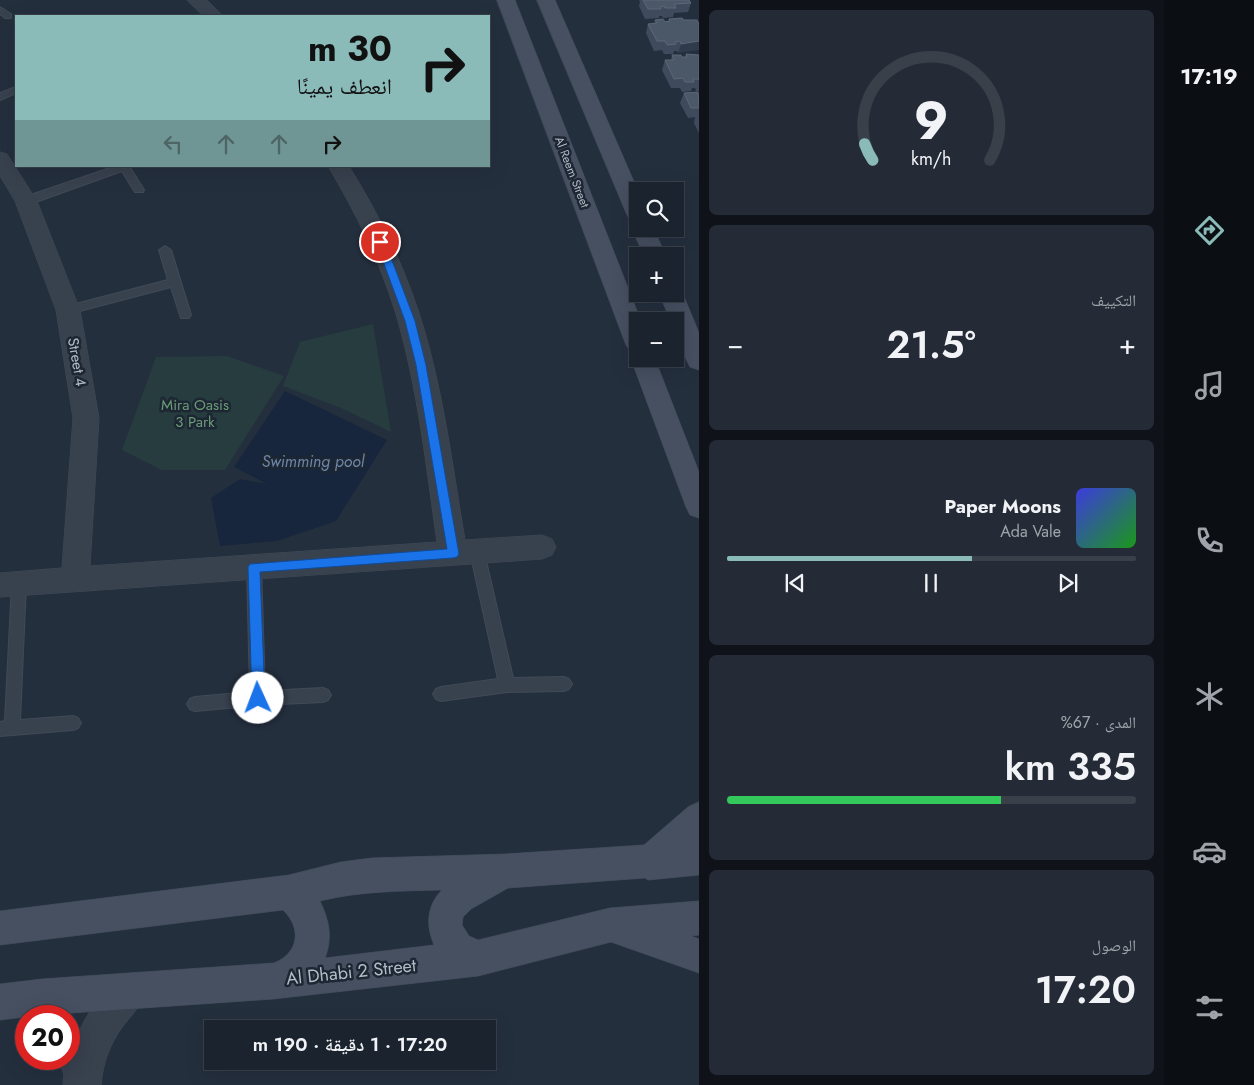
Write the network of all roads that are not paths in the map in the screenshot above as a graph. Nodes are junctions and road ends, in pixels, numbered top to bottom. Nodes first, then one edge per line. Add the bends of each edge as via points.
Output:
1 (506, 0) edge
2 (546, 0) edge
3 (0, 10) edge
4 (8, 16) dead end
5 (15, 90) edge
6 (0, 97) edge
7 (0, 159) edge
8 (124, 167) edge
9 (339, 167) edge
10 (139, 190) dead end
11 (629, 195) edge
12 (26, 201) junction
13 (165, 250) dead end
14 (176, 282) junction
15 (674, 302) edge
16 (68, 310) junction
17 (185, 315) dead end
18 (629, 321) edge
19 (699, 361) edge
20 (646, 367) edge
21 (699, 507) edge
22 (542, 547) dead end
23 (465, 553) junction
24 (254, 567) junction
25 (75, 580) junction
26 (10, 585) edge
27 (564, 684) dead end
28 (507, 685) junction
29 (323, 694) dead end
30 (441, 694) dead end
31 (258, 698) junction
32 (195, 704) dead end
33 (73, 723) dead end
34 (6, 728) edge
35 (699, 818) edge
36 (699, 858) edge
37 (648, 863) junction
38 (506, 871) junction
39 (289, 892) junction
40 (699, 918) edge
41 (610, 926) junction
42 (0, 928) edge
43 (699, 956) edge
44 (478, 958) junction
45 (273, 981) junction
46 (128, 992) junction
47 (0, 1002) edge
48 (29, 1005) edge
49 (59, 1005) edge
50 (80, 1064) edge

1 - 18 street, Al Reem Street
2 - 11 street
3 - 4 lane
5 - 6 lane
7 - 12 street, Street 4
8 - 10 lane
8 - 12 lane
9 - 23 street via 380,242 410,321
12 - 16 street, Street 4
13 - 14 lane
14 - 16 lane
14 - 17 lane
15 - 19 street
16 - 25 street, Street 4 via 86,418
20 - 21 street
22 - 23 street
23 - 24 street
23 - 28 lane
24 - 25 street
24 - 31 lane
25 - 26 street
26 - 34 lane
27 - 28 lane
28 - 30 lane
29 - 31 lane
31 - 32 lane
33 - 34 lane
35 - 37 street
36 - 37 street
37 - 38 street
38 - 39 street via 372,875
38 - 44 street via 462,894 451,903 445,916 446,931 452,945 464,955
39 - 42 street
39 - 45 street via 308,914 312,943 298,970
40 - 41 street, Al Dhabi 2 Street
41 - 43 street
41 - 44 street, Al Dhabi 2 Street
44 - 45 street, Al Dhabi 2 Street
45 - 46 street, Al Dhabi 2 Street
46 - 49 street, Al Dhabi 2 Street
46 - 50 street via 102,1025
47 - 48 street, Al Dhabi 2 Street

